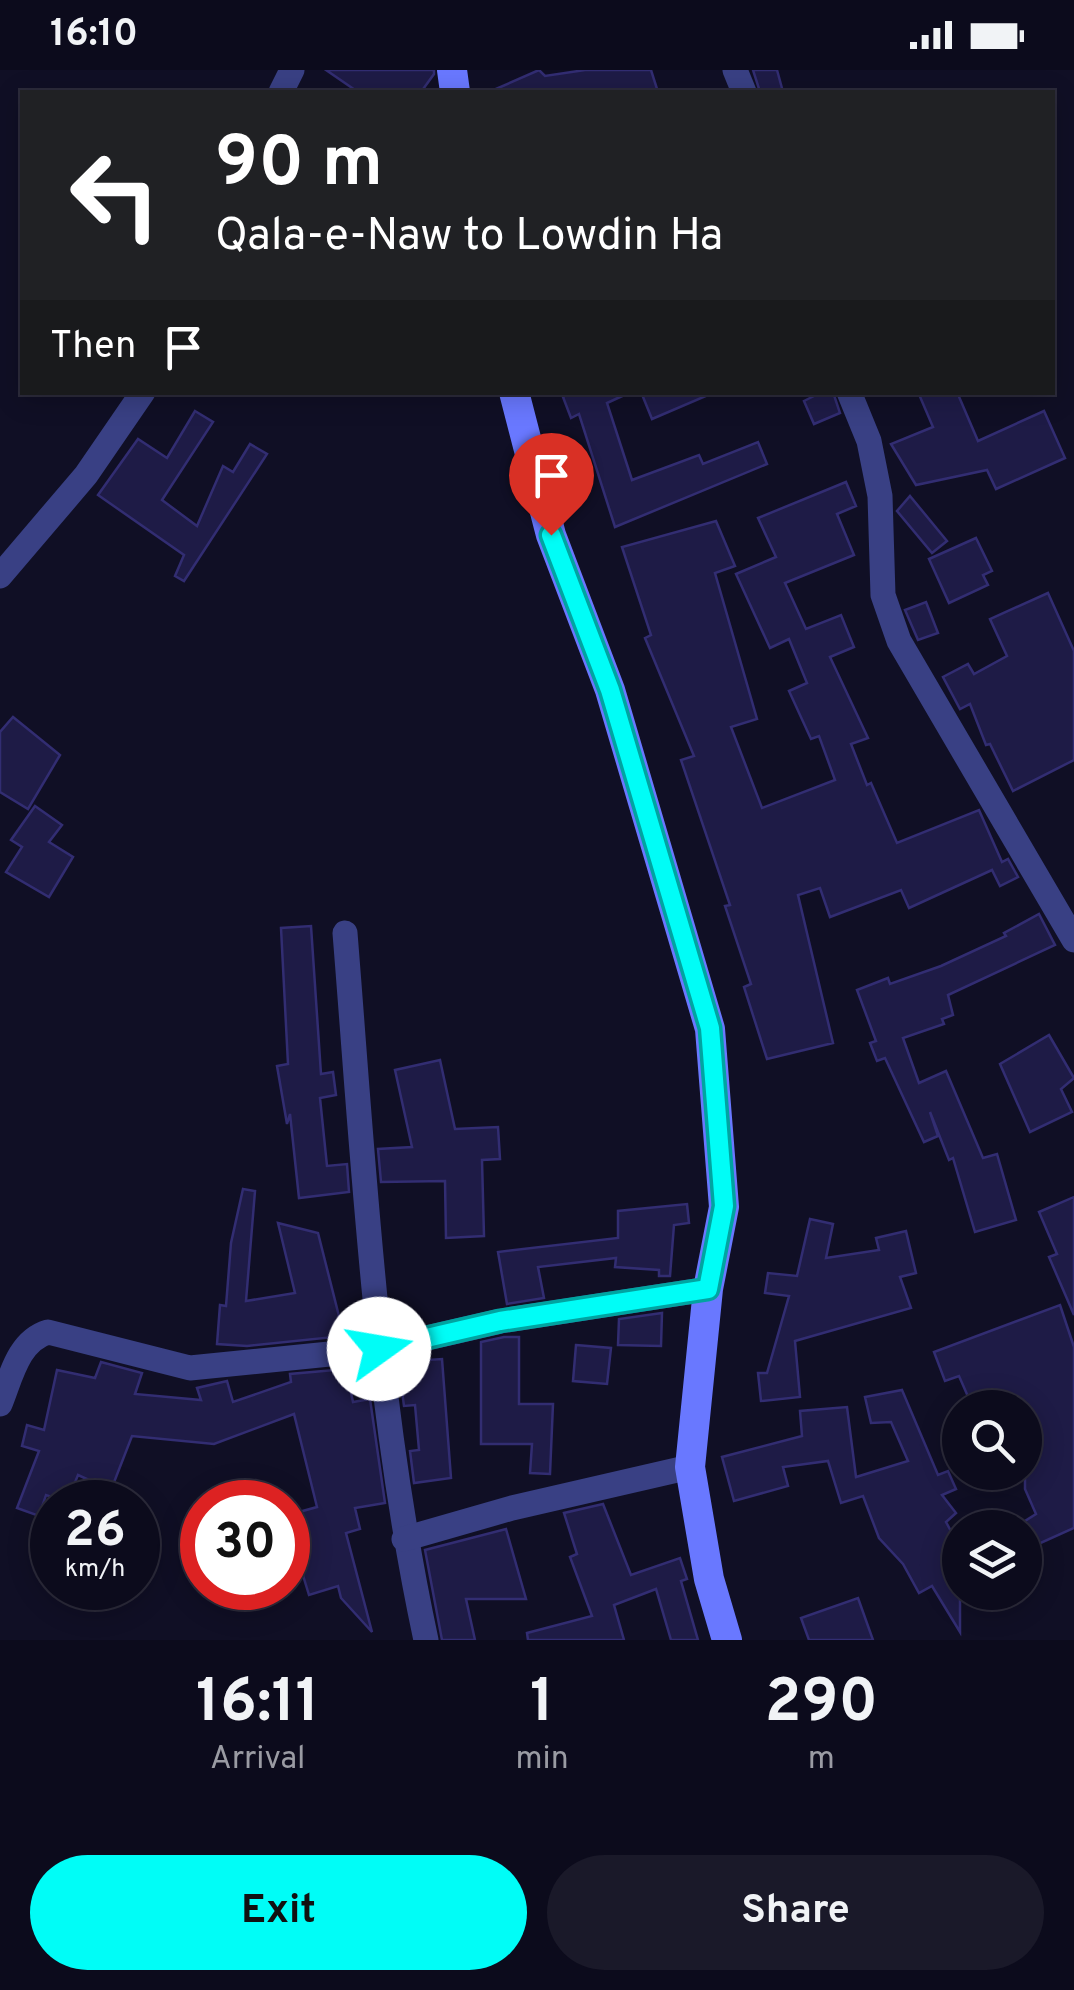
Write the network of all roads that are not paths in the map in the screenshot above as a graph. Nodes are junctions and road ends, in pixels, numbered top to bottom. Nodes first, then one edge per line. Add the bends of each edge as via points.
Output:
1 (141, 395) edge
2 (515, 395) edge
3 (850, 395) edge
4 (0, 576) edge
5 (345, 932) dead end
6 (1074, 940) edge
7 (708, 1289) junction
8 (379, 1349) junction
9 (0, 1404) edge
10 (690, 1468) junction
11 (404, 1539) junction
12 (426, 1640) edge
13 (727, 1640) edge

1 - 4 street via 86,474
2 - 7 main road via 551,535 610,690 710,1028 724,1206
3 - 6 street via 877,478 883,595 899,641
5 - 8 street
7 - 8 street via 500,1321
7 - 10 main road
8 - 9 street via 190,1368 48,1332 24,1346
8 - 11 street
10 - 11 street
10 - 13 main road
11 - 12 street

